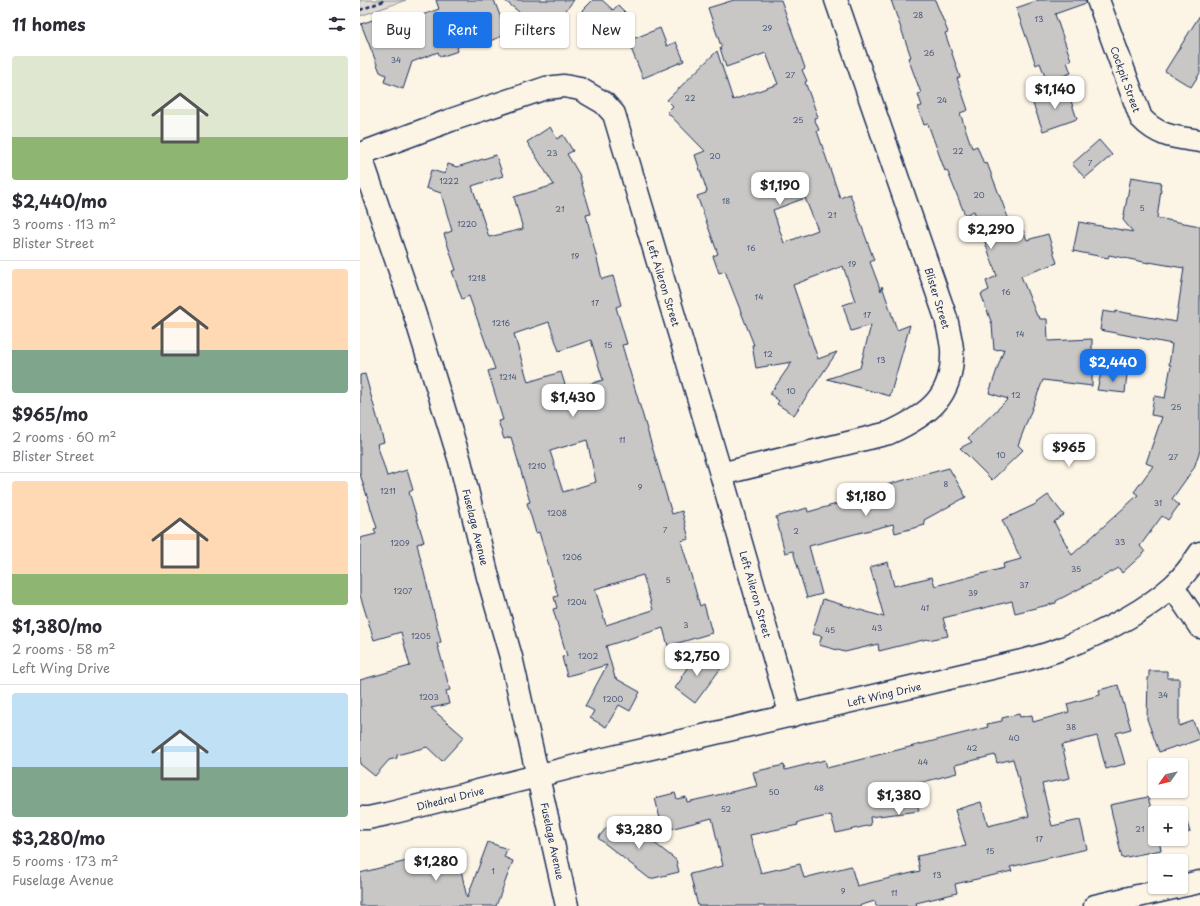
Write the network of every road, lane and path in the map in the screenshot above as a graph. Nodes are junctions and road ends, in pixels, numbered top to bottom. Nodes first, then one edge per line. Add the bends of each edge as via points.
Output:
1 (386, 0) edge
2 (836, 0) edge
3 (1098, 0) edge
4 (360, 10) edge
5 (1200, 141) edge
6 (360, 154) edge
7 (721, 474) junction
8 (1200, 553) edge
9 (1172, 587) junction
10 (1200, 627) edge
11 (791, 716) junction
12 (539, 776) junction
13 (360, 818) edge
14 (1200, 882) edge
15 (1188, 885) edge
16 (1148, 894) edge
17 (567, 906) edge
18 (1095, 906) edge

1 - 4 path
2 - 7 street, Blister Street via 946,318 952,348 951,372 943,393 928,411 909,424 888,433
3 - 5 street, Cockpit Street via 1141,118 1154,130 1163,134
6 - 7 street, Left Aileron Street via 546,88 564,86 580,89 604,103 614,114
6 - 12 street, Fuselage Avenue via 414,312 460,461
7 - 11 street, Left Aileron Street
8 - 9 street, Left Wing Drive
9 - 10 street
9 - 11 street, Left Wing Drive via 1138,612 1065,648 1022,661
11 - 12 street, Left Wing Drive
12 - 13 street, Dihedral Drive via 387,814
12 - 17 street, Fuselage Avenue
14 - 15 street
16 - 18 street

